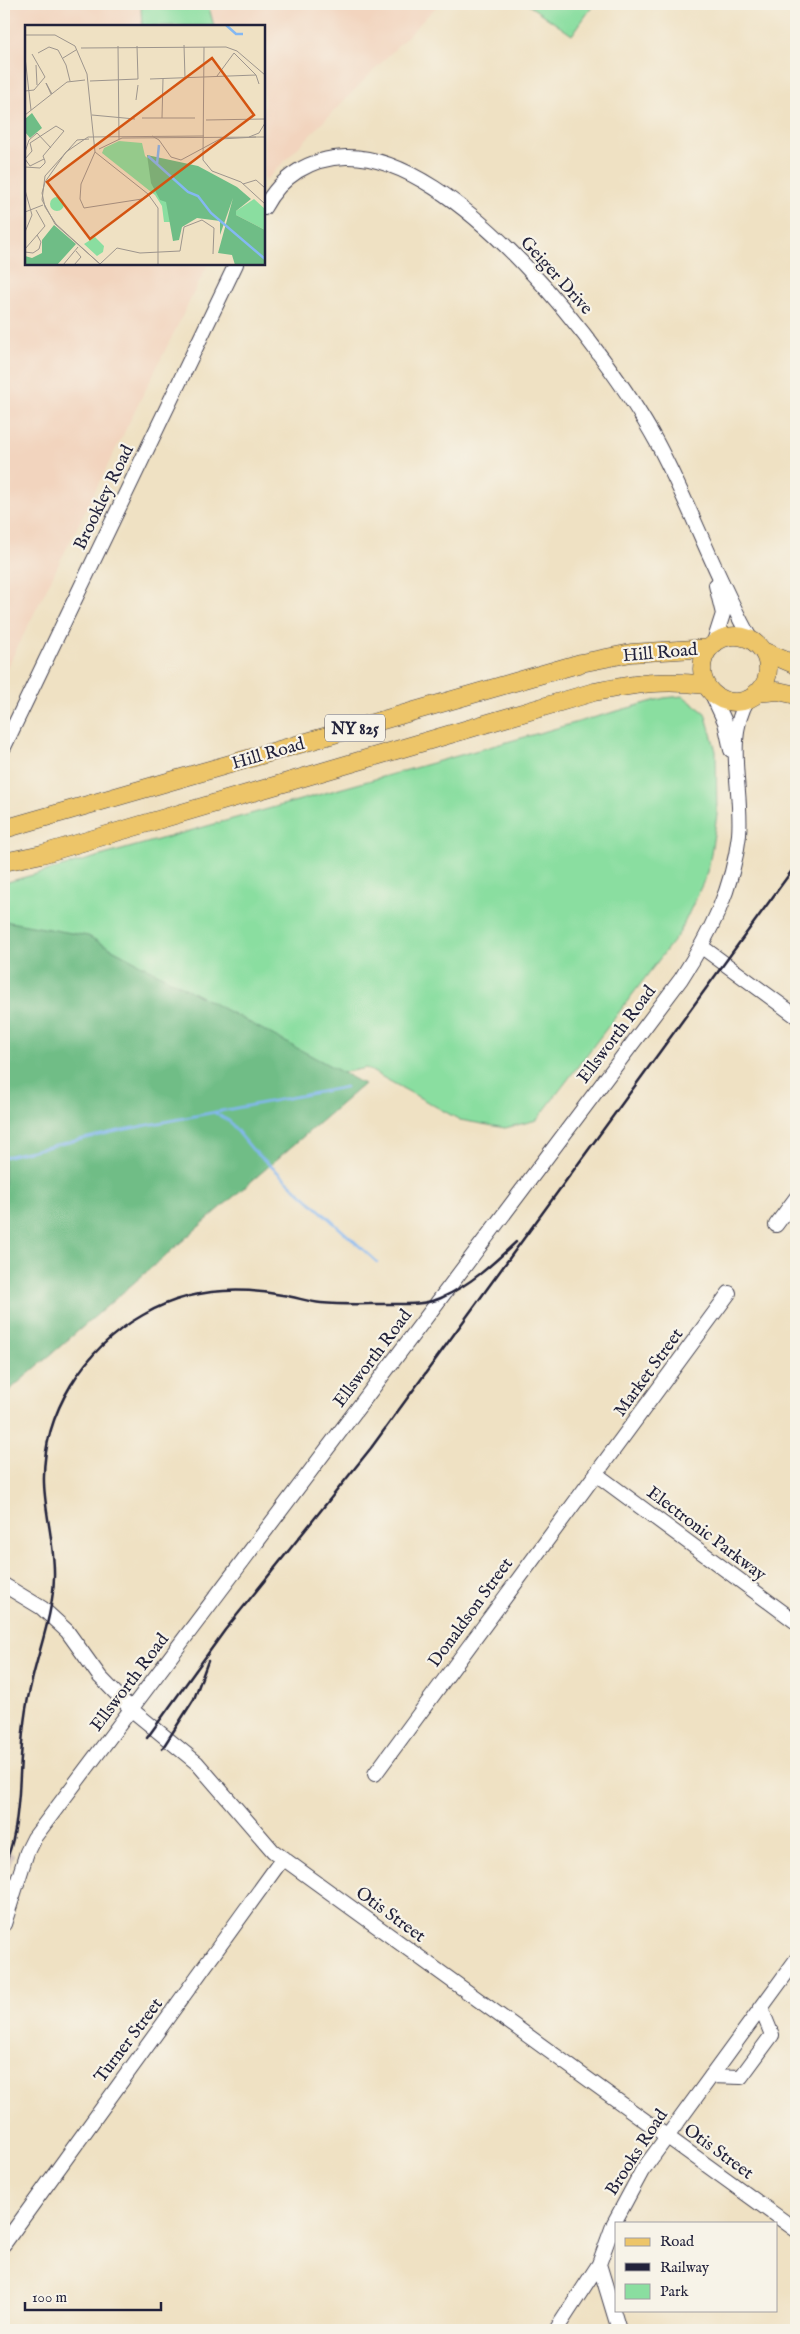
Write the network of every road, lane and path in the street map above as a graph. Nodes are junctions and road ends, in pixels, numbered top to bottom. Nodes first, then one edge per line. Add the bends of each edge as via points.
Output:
1 (265, 206) edge
2 (236, 265) edge
3 (711, 563) junction
4 (711, 646) junction
5 (757, 646) junction
6 (796, 666) edge
7 (709, 688) junction
8 (796, 695) edge
9 (752, 696) junction
10 (4, 747) edge
11 (740, 802) junction
12 (4, 830) edge
13 (4, 859) edge
14 (702, 947) junction
15 (796, 1016) edge
16 (796, 1198) edge
17 (776, 1225) dead end
18 (729, 1293) dead end
19 (596, 1474) junction
20 (4, 1585) edge
21 (796, 1622) edge
22 (132, 1710) junction
23 (375, 1774) dead end
24 (283, 1858) junction
25 (4, 1924) edge
26 (796, 1960) edge
27 (761, 2008) junction
28 (711, 2076) junction
29 (667, 2136) junction
30 (616, 2222) edge
31 (615, 2225) edge
32 (796, 2230) edge
33 (4, 2244) edge
34 (599, 2264) junction
35 (556, 2330) edge
36 (619, 2330) edge

1 - 3 street, Geiger Drive via 275,191 296,172 333,158 357,157 390,164 425,180 484,228 576,322 634,404 675,479
2 - 10 street, Brookley Road
3 - 4 street, Geiger Drive via 723,614
3 - 5 street, Geiger Drive
4 - 5 main road, NY 825 via 731,636
4 - 7 main road via 702,666
4 - 12 main road, Hill Road / NY 825 via 631,653 581,663
5 - 6 main road, NY 825
5 - 9 main road via 766,660 766,678
7 - 9 main road, NY 825 via 728,701
7 - 11 street, Ellsworth Road via 725,722
7 - 13 main road, Hill Road / NY 825 via 677,681 594,692 42,854
8 - 9 main road, NY 825 via 778,691
9 - 11 street, Ellsworth Road via 738,722 736,748
11 - 14 street, Ellsworth Road via 739,834 730,882
14 - 15 street
14 - 22 street, Ellsworth Road
16 - 17 street
18 - 19 street, Market Street
19 - 21 street, Electronic Parkway
19 - 23 street, Donaldson Street
20 - 22 street, Otis Street via 42,1608 67,1631 100,1677
22 - 24 street, Otis Street via 197,1763 260,1838
22 - 25 street, Ellsworth Road via 34,1838
24 - 29 street, Otis Street
24 - 33 street, Turner Street
26 - 27 street, Brooks Road
27 - 28 street, Brooks Road
27 - 28 street via 772,2035 767,2042 741,2077
28 - 29 street, Brooks Road
29 - 30 street, Brooks Road via 625,2201
29 - 32 street, Otis Street
31 - 34 street, Brooks Road
34 - 35 street, Brooks Road
34 - 36 street

